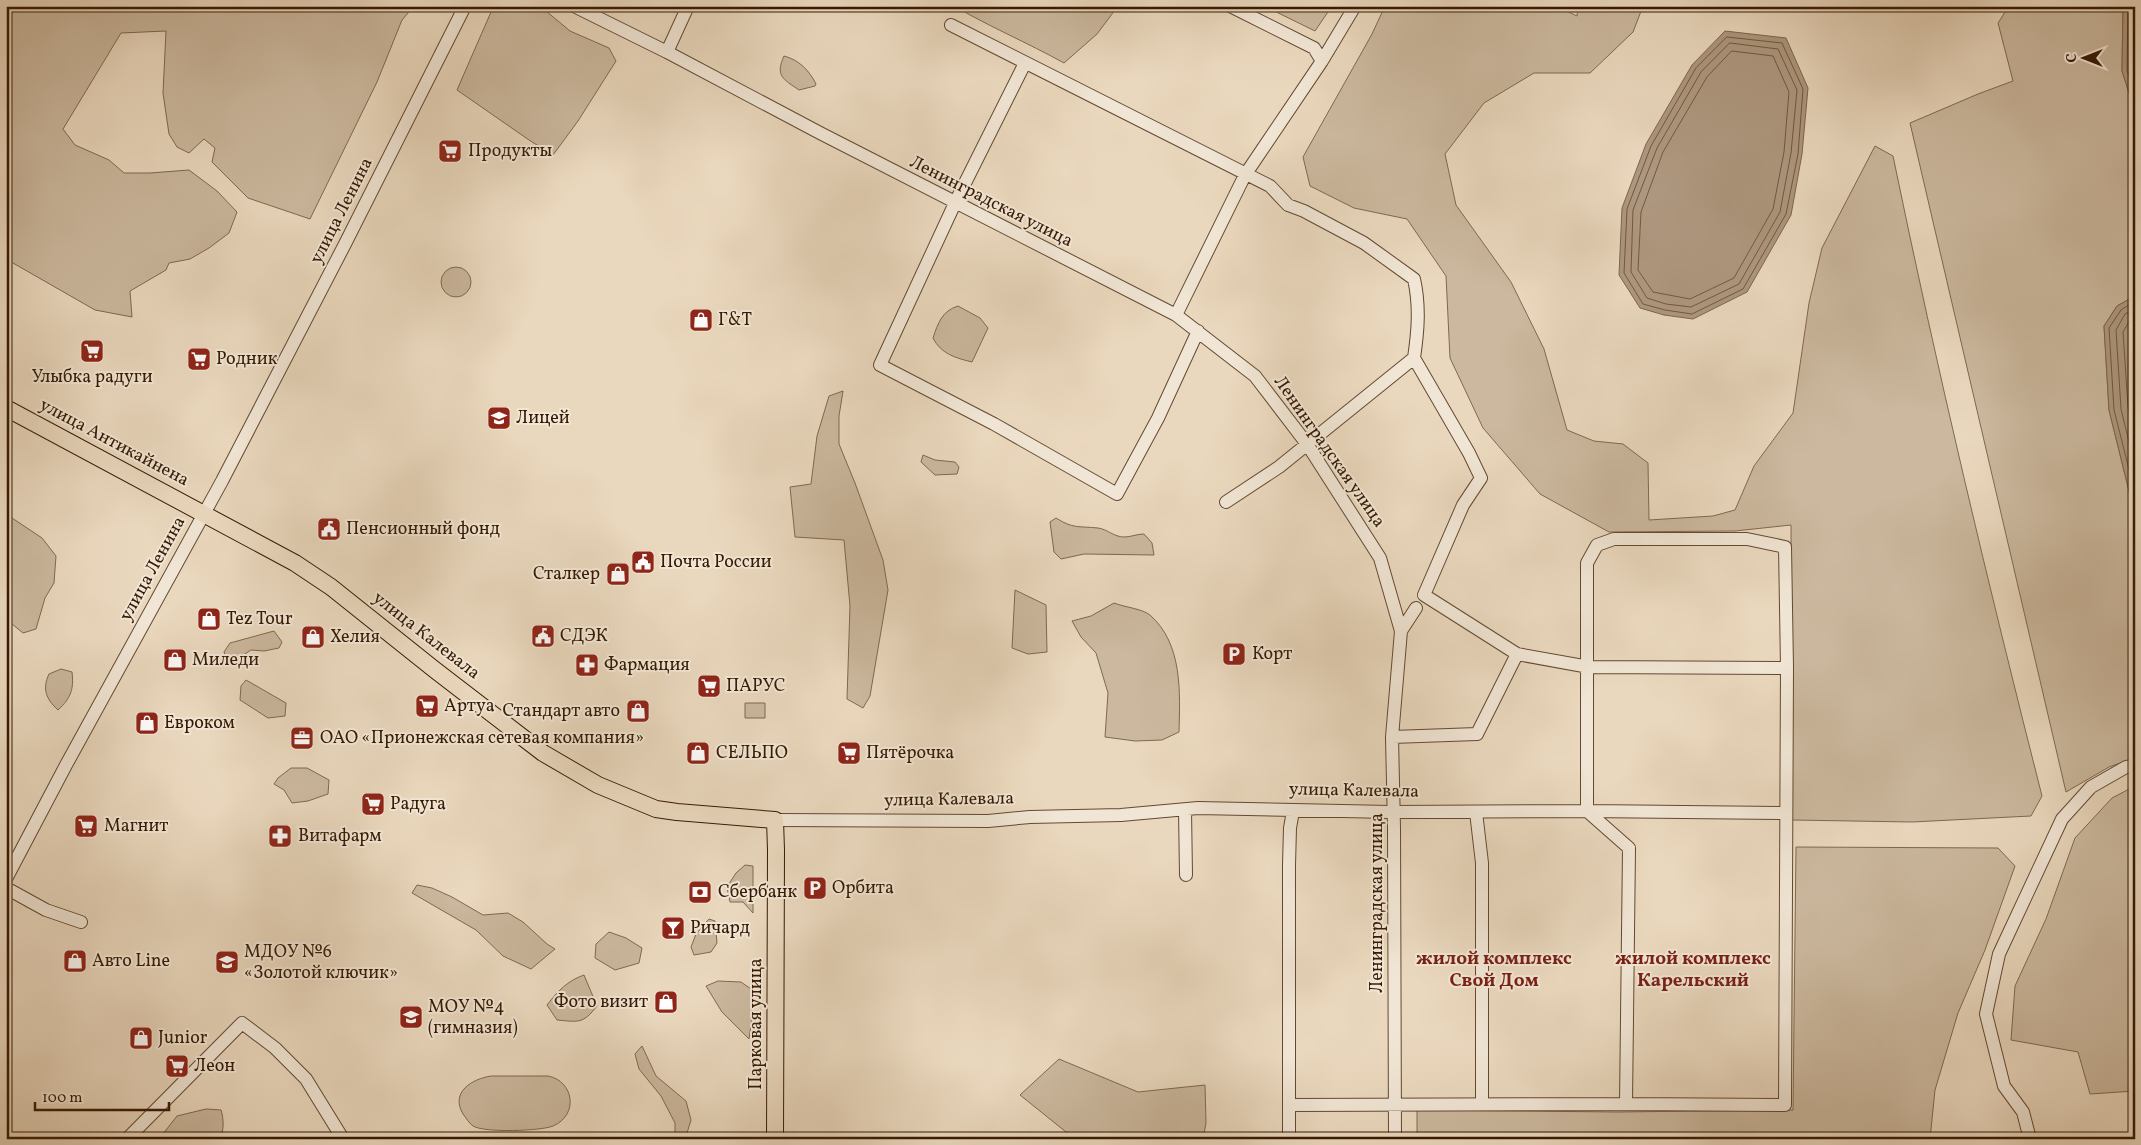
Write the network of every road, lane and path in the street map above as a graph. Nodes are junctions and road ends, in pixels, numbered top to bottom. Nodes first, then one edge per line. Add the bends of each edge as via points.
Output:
1 (464, 6) edge
2 (574, 6) edge
3 (688, 6) edge
4 (1230, 6) edge
5 (1355, 6) edge
6 (951, 25) dead end
7 (667, 52) junction
8 (1322, 61) junction
9 (1025, 63) junction
10 (1245, 175) junction
11 (955, 203) junction
12 (1176, 316) junction
13 (1198, 331) junction
14 (1414, 358) junction
15 (6, 408) edge
16 (1307, 444) junction
17 (1226, 502) dead end
18 (203, 513) junction
19 (1416, 608) dead end
20 (1401, 631) junction
21 (1517, 654) junction
22 (1589, 667) junction
23 (1787, 668) junction
24 (1392, 737) junction
25 (2135, 765) edge
26 (1185, 810) junction
27 (1294, 811) junction
28 (1587, 811) junction
29 (1394, 812) junction
30 (1476, 812) junction
31 (1786, 813) junction
32 (775, 820) junction
33 (1186, 875) dead end
34 (6, 879) edge
35 (6, 888) edge
36 (81, 922) dead end
37 (1395, 1104) junction
38 (1482, 1104) junction
39 (1626, 1104) junction
40 (1289, 1105) junction
41 (127, 1139) edge
42 (343, 1139) edge
43 (775, 1139) edge
44 (1289, 1139) edge
45 (1395, 1139) edge
46 (2030, 1139) edge

1 - 18 street, улица Ленина via 346,242
2 - 7 street, Ленинградская улица
3 - 7 street
4 - 8 street via 1314,48
5 - 8 street
6 - 9 street
7 - 11 street, Ленинградская улица
8 - 10 street
9 - 10 street
9 - 11 street
10 - 12 street
10 - 14 street via 1270,186 1288,205 1364,243 1414,279 1419,328
11 - 12 street, Ленинградская улица
11 - 13 street via 880,365 994,424 1117,494 1158,418
12 - 13 street, Ленинградская улица
13 - 16 street, Ленинградская улица via 1255,376
14 - 16 street
14 - 21 street via 1481,478 1463,505 1424,594
15 - 18 main road, улица Антикайнена
16 - 17 street
16 - 20 street, Ленинградская улица via 1380,558
18 - 32 main road, улица Калевала via 295,563 331,587 543,753 598,785 656,809
18 - 34 street, улица Ленина
19 - 20 street
20 - 24 street, Ленинградская улица
21 - 22 street
21 - 24 street via 1477,734
22 - 23 street
22 - 23 street via 1587,562 1597,545 1614,539 1747,539 1785,547
22 - 28 street
23 - 31 street
24 - 29 street, Ленинградская улица
25 - 46 street via 2091,787 2062,819 1999,954 1986,1014 2004,1086 2023,1112
26 - 27 street, улица Калевала
26 - 32 street, улица Калевала via 988,821
26 - 33 street
27 - 29 street, улица Калевала
27 - 40 street via 1290,828
28 - 30 street, улица Калевала
28 - 31 street, улица Калевала
28 - 39 street via 1630,848
29 - 30 street, улица Калевала
29 - 37 street, Ленинградская улица
30 - 38 street via 1482,863
31 - 39 street via 1784,1104
32 - 43 main road, Парковая улица
35 - 36 street via 46,910
37 - 38 street
37 - 40 street
37 - 45 street, Ленинградская улица
38 - 39 street
40 - 44 street
41 - 42 street via 242,1023 275,1048 306,1079

